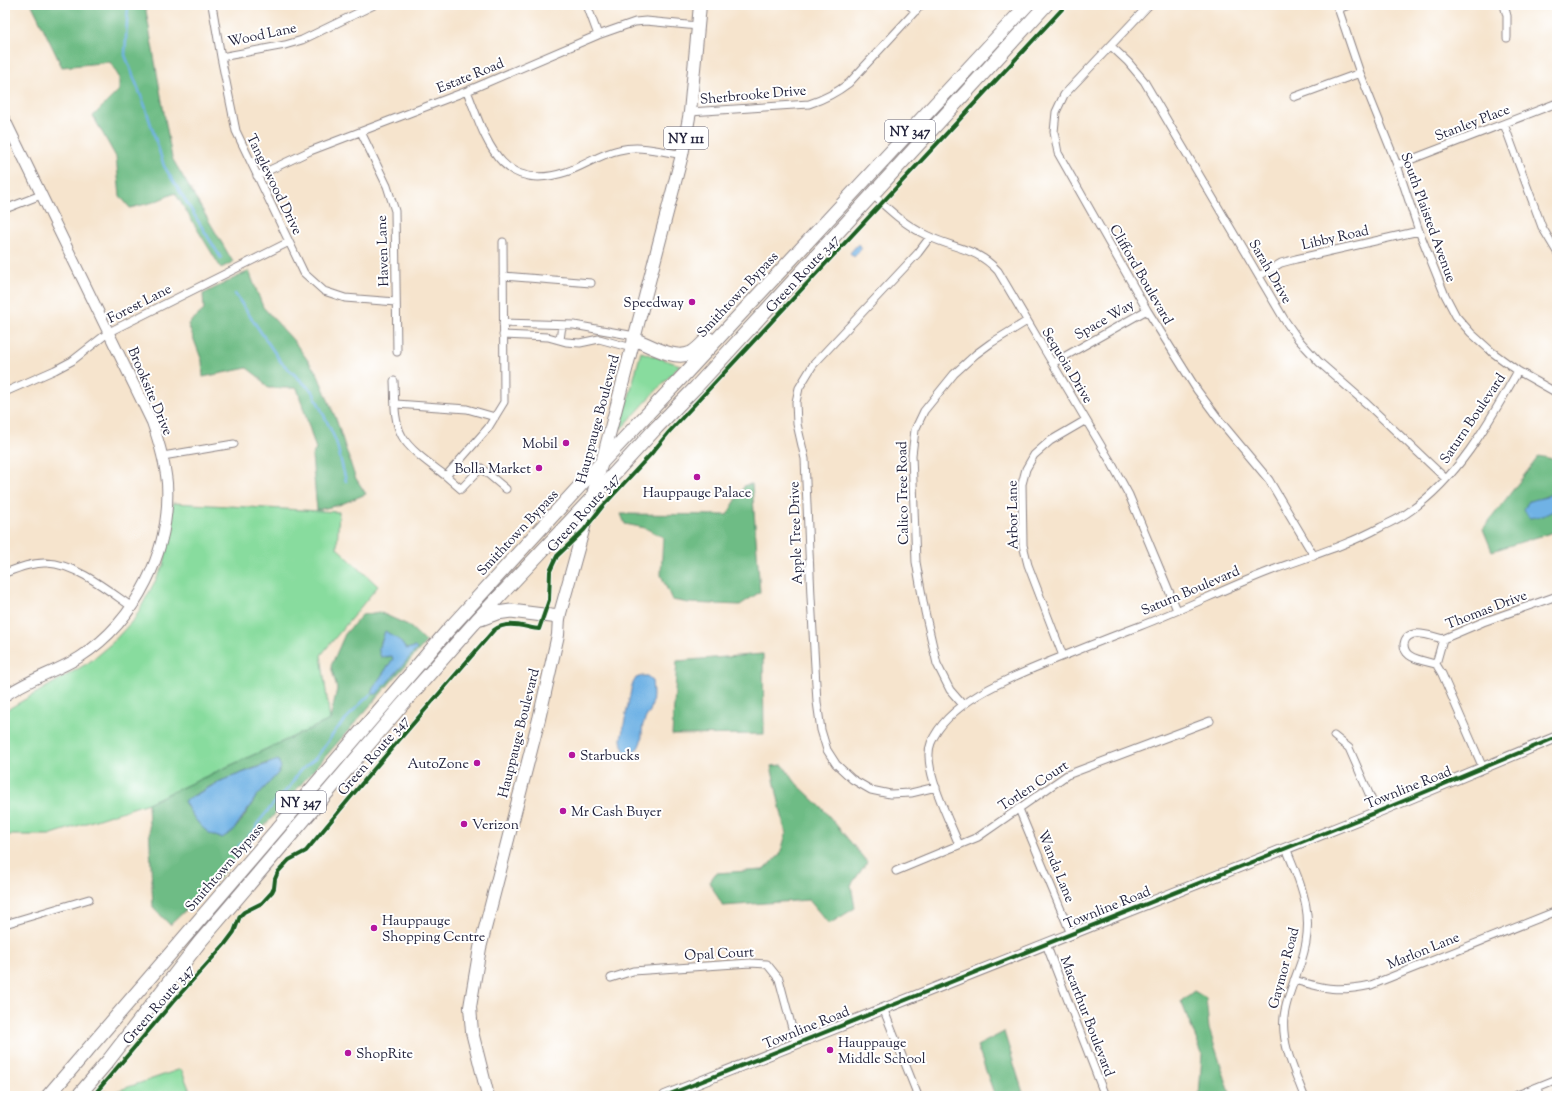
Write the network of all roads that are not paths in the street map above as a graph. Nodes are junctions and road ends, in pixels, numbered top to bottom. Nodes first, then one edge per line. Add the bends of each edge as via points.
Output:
1 (212, 5) edge
2 (374, 5) edge
3 (587, 5) edge
4 (700, 5) edge
5 (909, 5) edge
6 (921, 5) edge
7 (1027, 5) edge
8 (1046, 5) edge
9 (1149, 5) edge
10 (1349, 5) edge
11 (1504, 5) edge
12 (1337, 7) edge
13 (916, 11) junction
14 (698, 26) junction
15 (598, 35) junction
16 (1507, 38) dead end
17 (1111, 46) junction
18 (221, 57) junction
19 (1360, 73) junction
20 (467, 91) junction
21 (1294, 97) dead end
22 (1557, 103) edge
23 (690, 112) junction
24 (5, 120) edge
25 (1504, 124) junction
26 (361, 132) junction
27 (682, 154) junction
28 (1397, 165) junction
29 (257, 176) junction
30 (872, 194) junction
31 (41, 195) junction
32 (5, 209) edge
33 (1419, 231) junction
34 (930, 238) junction
35 (289, 242) junction
36 (503, 242) dead end
37 (1557, 252) edge
38 (503, 276) junction
39 (1259, 276) junction
40 (591, 283) dead end
41 (396, 302) junction
42 (746, 308) junction
43 (1147, 310) junction
44 (1027, 321) junction
45 (503, 323) junction
46 (562, 325) junction
47 (109, 332) junction
48 (503, 335) junction
49 (560, 340) junction
50 (634, 341) junction
51 (397, 352) dead end
52 (1053, 363) junction
53 (1518, 372) junction
54 (394, 381) dead end
55 (5, 392) edge
56 (1557, 393) edge
57 (396, 404) junction
58 (495, 417) junction
59 (1086, 420) junction
60 (234, 444) dead end
61 (163, 456) junction
62 (602, 462) junction
63 (446, 476) junction
64 (1446, 479) junction
65 (506, 489) dead end
66 (591, 499) junction
67 (1314, 556) junction
68 (5, 573) edge
69 (1557, 596) edge
70 (132, 607) junction
71 (1177, 610) junction
72 (559, 617) junction
73 (477, 620) junction
74 (1443, 639) junction
75 (1063, 656) junction
76 (1436, 664) junction
77 (5, 696) edge
78 (963, 705) junction
79 (1210, 721) dead end
80 (1334, 736) dead end
81 (1557, 737) edge
82 (1483, 768) junction
83 (936, 787) junction
84 (1019, 809) junction
85 (1377, 812) junction
86 (959, 845) junction
87 (1286, 848) junction
88 (896, 871) dead end
89 (89, 899) dead end
90 (1557, 911) edge
91 (5, 924) edge
92 (1071, 934) junction
93 (1046, 944) junction
94 (612, 978) dead end
95 (1294, 980) junction
96 (883, 1008) junction
97 (796, 1043) junction
98 (64, 1079) junction
99 (1557, 1079) edge
100 (1537, 1087) junction
101 (48, 1096) edge
102 (54, 1096) edge
103 (78, 1096) edge
104 (488, 1096) edge
105 (665, 1096) edge
106 (918, 1096) edge
107 (1105, 1096) edge
108 (1304, 1096) edge
109 (1515, 1096) edge
110 (1541, 1096) edge

1 - 18 street, Tanglewood Drive
2 - 18 street, Wood Lane via 302,40
3 - 15 street
4 - 14 main road, Hauppauge Boulevard / NY 111
5 - 13 street
6 - 13 street, Sherbrooke Drive
7 - 42 highway, Smithtown Bypass / NY 347
8 - 30 highway, NY 347
9 - 17 street, Clifford Boulevard
10 - 12 street
11 - 16 street
12 - 19 street, South Plaisted Avenue
13 - 23 street, Sherbrooke Drive via 849,83 823,99 809,104
14 - 15 street, Estate Road via 646,21 635,22
14 - 23 main road, Hauppauge Boulevard / NY 111
15 - 20 street, Estate Road
17 - 39 street, Sarah Drive via 1144,81
17 - 43 street, Clifford Boulevard via 1064,95 1056,112 1054,132 1058,153
18 - 29 street, Tanglewood Drive via 236,131
19 - 21 street
19 - 28 street, South Plaisted Avenue
20 - 26 street, Estate Road
20 - 27 street via 489,146 502,163 525,176 566,172 599,156 619,150 640,148
22 - 25 street, Stanley Place
23 - 27 main road, Hauppauge Boulevard / NY 111
24 - 31 street, Brooksite Drive
25 - 28 street, Stanley Place
25 - 37 street via 1542,227
26 - 29 street, Estate Road via 310,151
26 - 41 street, Haven Lane via 387,186 395,211
27 - 50 main road, Hauppauge Boulevard / NY 111
28 - 33 street, South Plaisted Avenue
29 - 35 street, Tanglewood Drive
30 - 34 street, Sequoia Drive via 898,218
30 - 66 highway, NY 347
31 - 32 street
31 - 47 street, Brooksite Drive
33 - 39 street, Libby Road via 1296,259
33 - 53 street, South Plaisted Avenue via 1456,316 1492,352
34 - 44 street, Sequoia Drive via 975,253 990,262
34 - 83 street, Apple Tree Drive via 813,364 799,388 796,402 797,424 805,459 810,597 818,702 821,730 827,750 836,764 852,779 871,790 890,794 911,793
35 - 41 street, Tanglewood Drive via 304,273 324,291 345,298
35 - 47 street, Forest Lane
36 - 38 street
38 - 40 street
38 - 45 street
39 - 64 street, Sarah Drive via 1284,319 1319,362
41 - 51 street, Haven Lane
42 - 50 highway via 737,310 692,353 682,356
42 - 62 highway, Smithtown Bypass / NY 347
43 - 52 street, Space Way
43 - 67 street, Clifford Boulevard via 1202,396 1269,480
44 - 52 street, Sequoia Drive
44 - 78 street, Calico Tree Road via 991,342 954,374 924,411 915,430 912,455 916,562 923,605 937,664 950,690
45 - 46 street
45 - 48 street
46 - 49 street
46 - 50 street via 593,328
47 - 55 street, Forest Lane via 55,370
47 - 61 street, Brooksite Drive via 152,422
48 - 49 street via 548,336
48 - 58 street via 504,402
49 - 50 street via 580,343 599,339
50 - 62 main road, Hauppauge Boulevard / NY 111
52 - 59 street, Sequoia Drive
53 - 56 street, South Plaisted Avenue
53 - 64 street, Saturn Boulevard via 1472,446
54 - 57 street
57 - 58 street via 467,409
57 - 63 street via 396,419 402,436 414,450
58 - 63 street
59 - 71 street, Sequoia Drive via 1129,495
59 - 75 street, Arbor Lane via 1050,441 1034,454 1022,484 1023,545 1026,558
60 - 61 street
61 - 70 street, Brooksite Drive via 167,484 165,527 150,575
62 - 66 main road, Hauppauge Boulevard / NY 111
62 - 98 highway, Smithtown Bypass / NY 347 via 444,635
63 - 65 street via 461,489 481,468
64 - 67 street, Saturn Boulevard via 1403,516 1362,537
66 - 72 main road, Hauppauge Boulevard / NY 111
66 - 73 highway, NY 347
67 - 71 street, Saturn Boulevard
68 - 70 street via 23,566 47,563 69,568
69 - 74 street, Thomas Drive
70 - 77 street, Brooksite Drive via 117,625 81,656
71 - 75 street, Saturn Boulevard
72 - 73 highway via 511,611
72 - 104 main road, Hauppauge Boulevard / NY 111 via 558,635 539,719 480,948 471,1002 472,1032
73 - 103 highway, NY 347 via 199,944
74 - 76 street, Thomas Drive
74 - 76 street via 1418,633 1409,636 1404,642 1404,650 1409,656
75 - 78 street, Saturn Boulevard via 1013,677
76 - 82 street
78 - 83 street, Saturn Boulevard via 934,735 930,746 930,763
79 - 84 street, Torlen Court via 1067,775
80 - 85 street via 1349,748
81 - 82 street, Townline Road
82 - 85 street, Townline Road
83 - 86 street, Saturn Boulevard
84 - 86 street, Torlen Court via 978,837
84 - 92 street, Wanda Lane
85 - 87 street, Townline Road
86 - 88 street, Torlen Court
87 - 92 street, Townline Road
87 - 95 street, Gaymor Road via 1305,898 1308,918 1307,939
89 - 91 street
90 - 95 street, Marlon Lane via 1371,985 1338,990
92 - 93 street, Townline Road
93 - 96 street, Townline Road
93 - 107 street, Macarthur Boulevard
94 - 97 street, Opal Court via 633,971 767,964 779,979
95 - 108 street, Gaymor Road via 1284,1018 1290,1059
96 - 97 street, Townline Road
96 - 106 street
97 - 105 street, Townline Road
98 - 101 highway, Smithtown Bypass / NY 347
98 - 102 street
99 - 100 street
100 - 109 street
100 - 110 street

